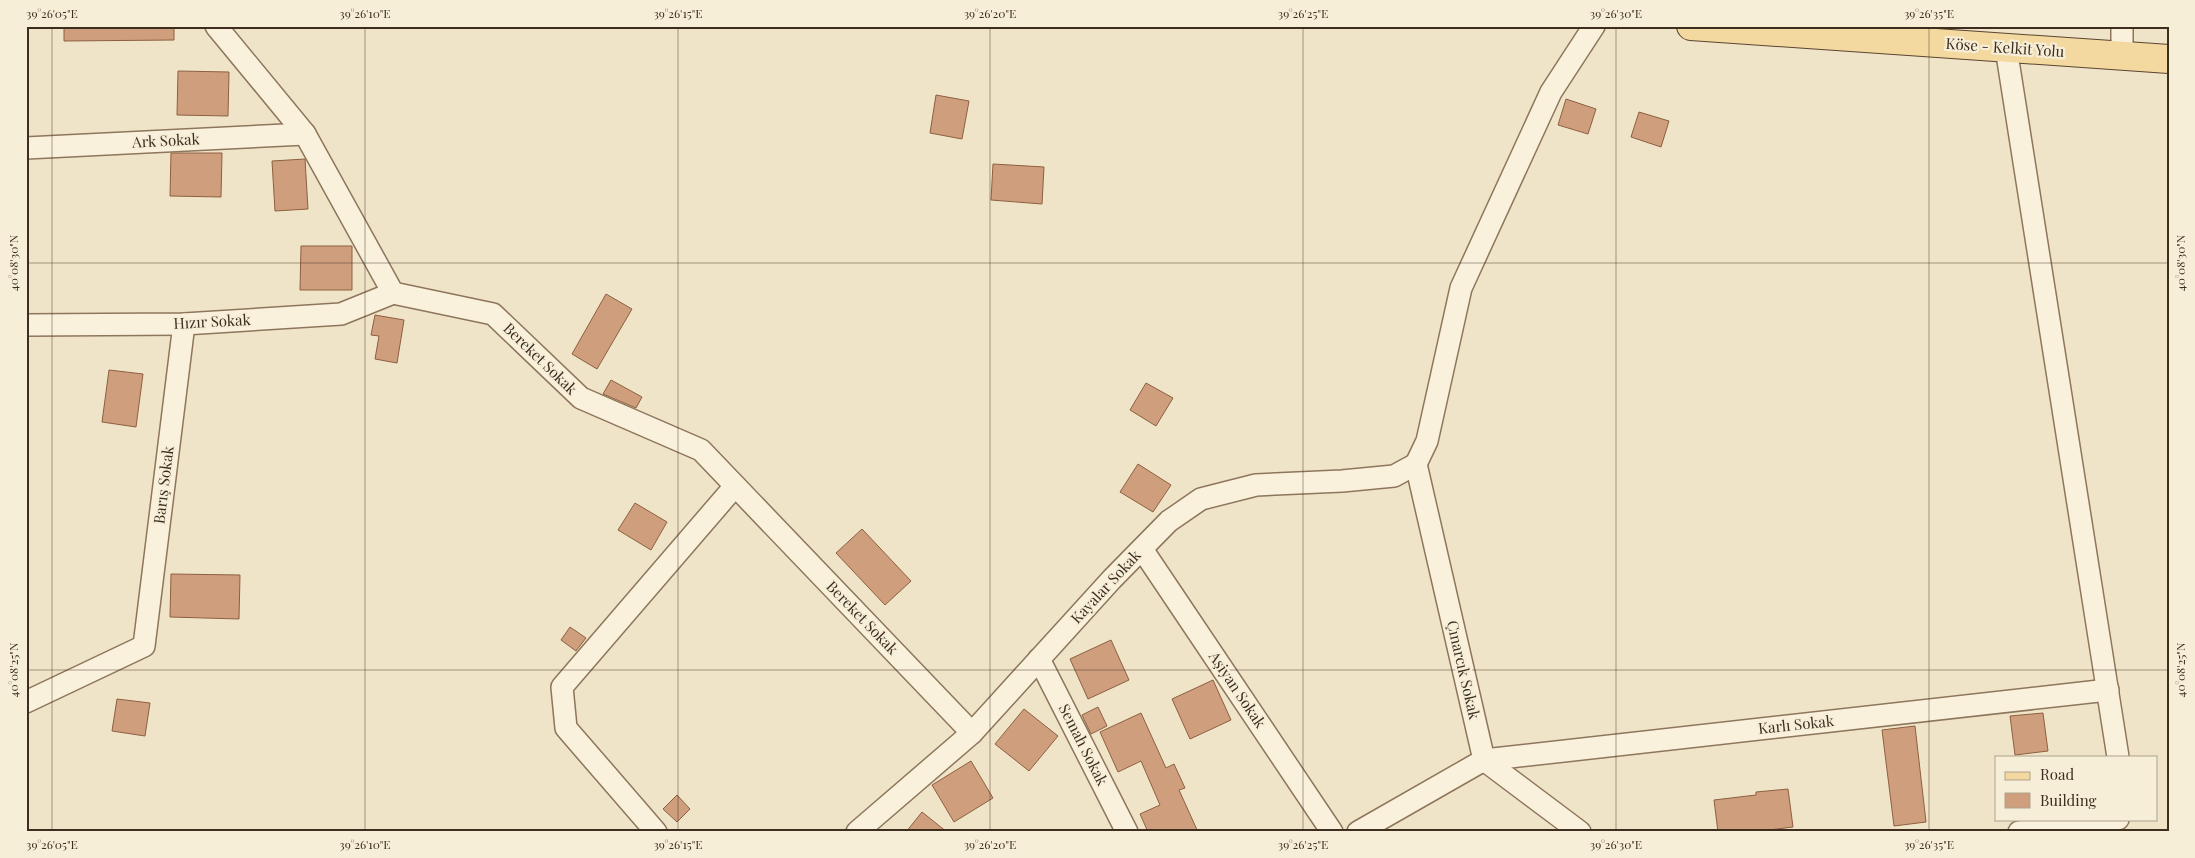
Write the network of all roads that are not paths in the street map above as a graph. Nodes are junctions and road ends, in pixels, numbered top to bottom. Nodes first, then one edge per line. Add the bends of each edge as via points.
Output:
1 (216, 26) edge
2 (1594, 26) edge
3 (1691, 26) edge
4 (2122, 26) edge
5 (2006, 48) junction
6 (2122, 56) junction
7 (2169, 60) edge
8 (305, 134) junction
9 (26, 148) edge
10 (393, 293) junction
11 (184, 324) junction
12 (26, 325) edge
13 (1416, 464) junction
14 (735, 486) junction
15 (1142, 549) junction
16 (1039, 659) junction
17 (2108, 690) junction
18 (26, 702) edge
19 (972, 733) junction
20 (2118, 756) edge
21 (1484, 760) junction
22 (2110, 820) edge
23 (656, 832) edge
24 (857, 832) edge
25 (1127, 832) edge
26 (1332, 832) edge
27 (1358, 832) edge
28 (1580, 832) edge
29 (2019, 832) edge

1 - 8 street
2 - 13 street via 1551,92 1461,288 1427,441
3 - 5 main road, Köse - Kelkit Yolu
4 - 6 street
5 - 6 main road, Köse - Kelkit Yolu
5 - 17 street
6 - 7 main road, Köse - Kelkit Yolu
8 - 9 street, Ark Sokak
8 - 10 street
10 - 11 street, Hızır Sokak via 341,314
10 - 14 street, Bereket Sokak via 493,314 581,398 701,450
11 - 12 street, Hızır Sokak
11 - 18 street, Barış Sokak via 144,646
13 - 15 street, Kayalar Sokak via 1394,476 1256,485 1202,499 1168,521
13 - 21 street, Çınarcık Sokak
14 - 19 street, Bereket Sokak
14 - 23 street via 562,687 566,728
15 - 16 street, Kayalar Sokak
15 - 26 street, Aşiyan Sokak
16 - 19 street, Kayalar Sokak
16 - 25 street, Semah Sokak
17 - 20 street
17 - 21 street, Karlı Sokak
19 - 24 street, Kayalar Sokak
21 - 27 street
21 - 28 street
22 - 29 street

